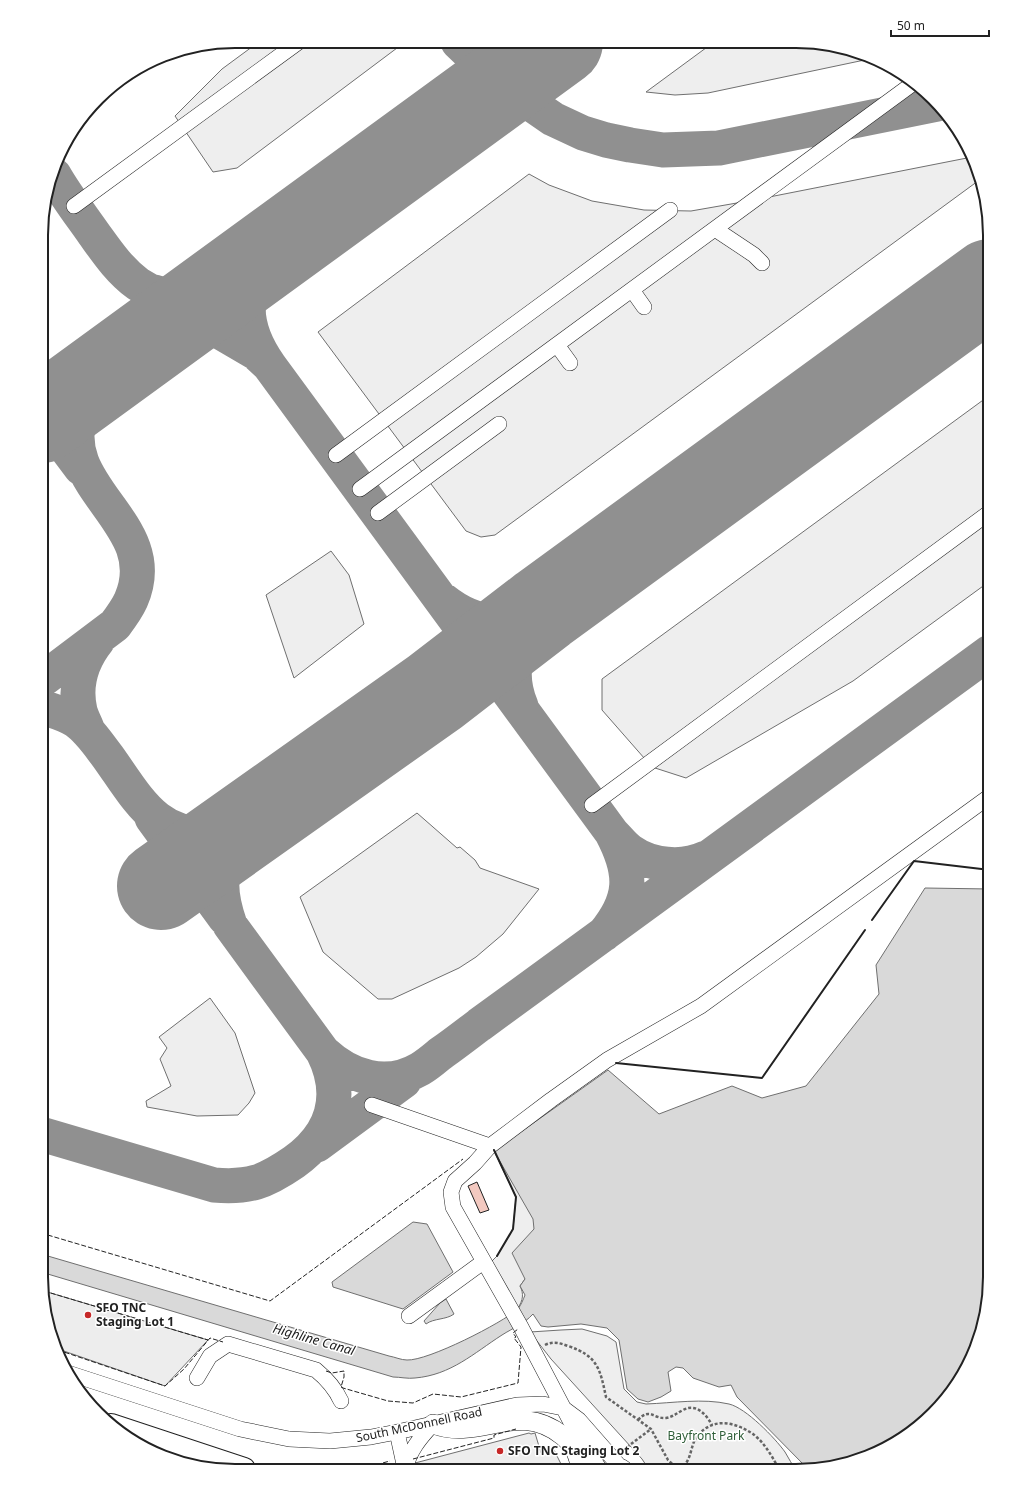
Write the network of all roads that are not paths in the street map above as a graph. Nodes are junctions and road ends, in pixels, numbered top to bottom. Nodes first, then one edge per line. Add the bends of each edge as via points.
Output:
1 (290, 48) edge
2 (909, 86) edge
3 (74, 206) dead end
4 (670, 210) dead end
5 (715, 229) junction
6 (762, 263) dead end
7 (632, 290) junction
8 (644, 308) dead end
9 (556, 345) junction
10 (570, 363) dead end
11 (499, 424) dead end
12 (336, 455) dead end
13 (360, 489) dead end
14 (378, 513) dead end
15 (983, 517) edge
16 (983, 801) edge
17 (592, 806) dead end
18 (372, 1105) dead end
19 (490, 1146) junction
20 (483, 1262) junction
21 (409, 1316) dead end
22 (77, 1376) edge
23 (197, 1378) dead end
24 (341, 1401) dead end
25 (563, 1408) junction
26 (433, 1424) junction
27 (129, 1430) edge
28 (397, 1432) junction
29 (227, 1464) edge
30 (404, 1464) edge
31 (407, 1464) edge
32 (579, 1464) edge
33 (596, 1464) edge
34 (617, 1464) edge

1 - 3 street
2 - 5 street
4 - 12 street
5 - 6 street via 754,254
5 - 7 street
7 - 8 street
7 - 9 street
9 - 10 street
9 - 13 street
11 - 14 street
15 - 17 street
16 - 19 street via 701,1006 607,1060
18 - 19 street
19 - 20 street via 455,1181 451,1192 453,1207
20 - 21 street
20 - 25 street via 521,1327
22 - 28 street, South McDonnell Road via 224,1424 289,1439 330,1441
23 - 24 street via 210,1356 228,1344 316,1370 333,1386
25 - 26 street, South McDonnell Road via 543,1404 517,1404
25 - 33 street
25 - 34 street, South McDonnell Road via 580,1420
26 - 28 street, South McDonnell Road
26 - 31 street via 414,1447
26 - 32 main road via 459,1430 510,1420 540,1422 567,1439 577,1453
27 - 29 highway
28 - 30 street

